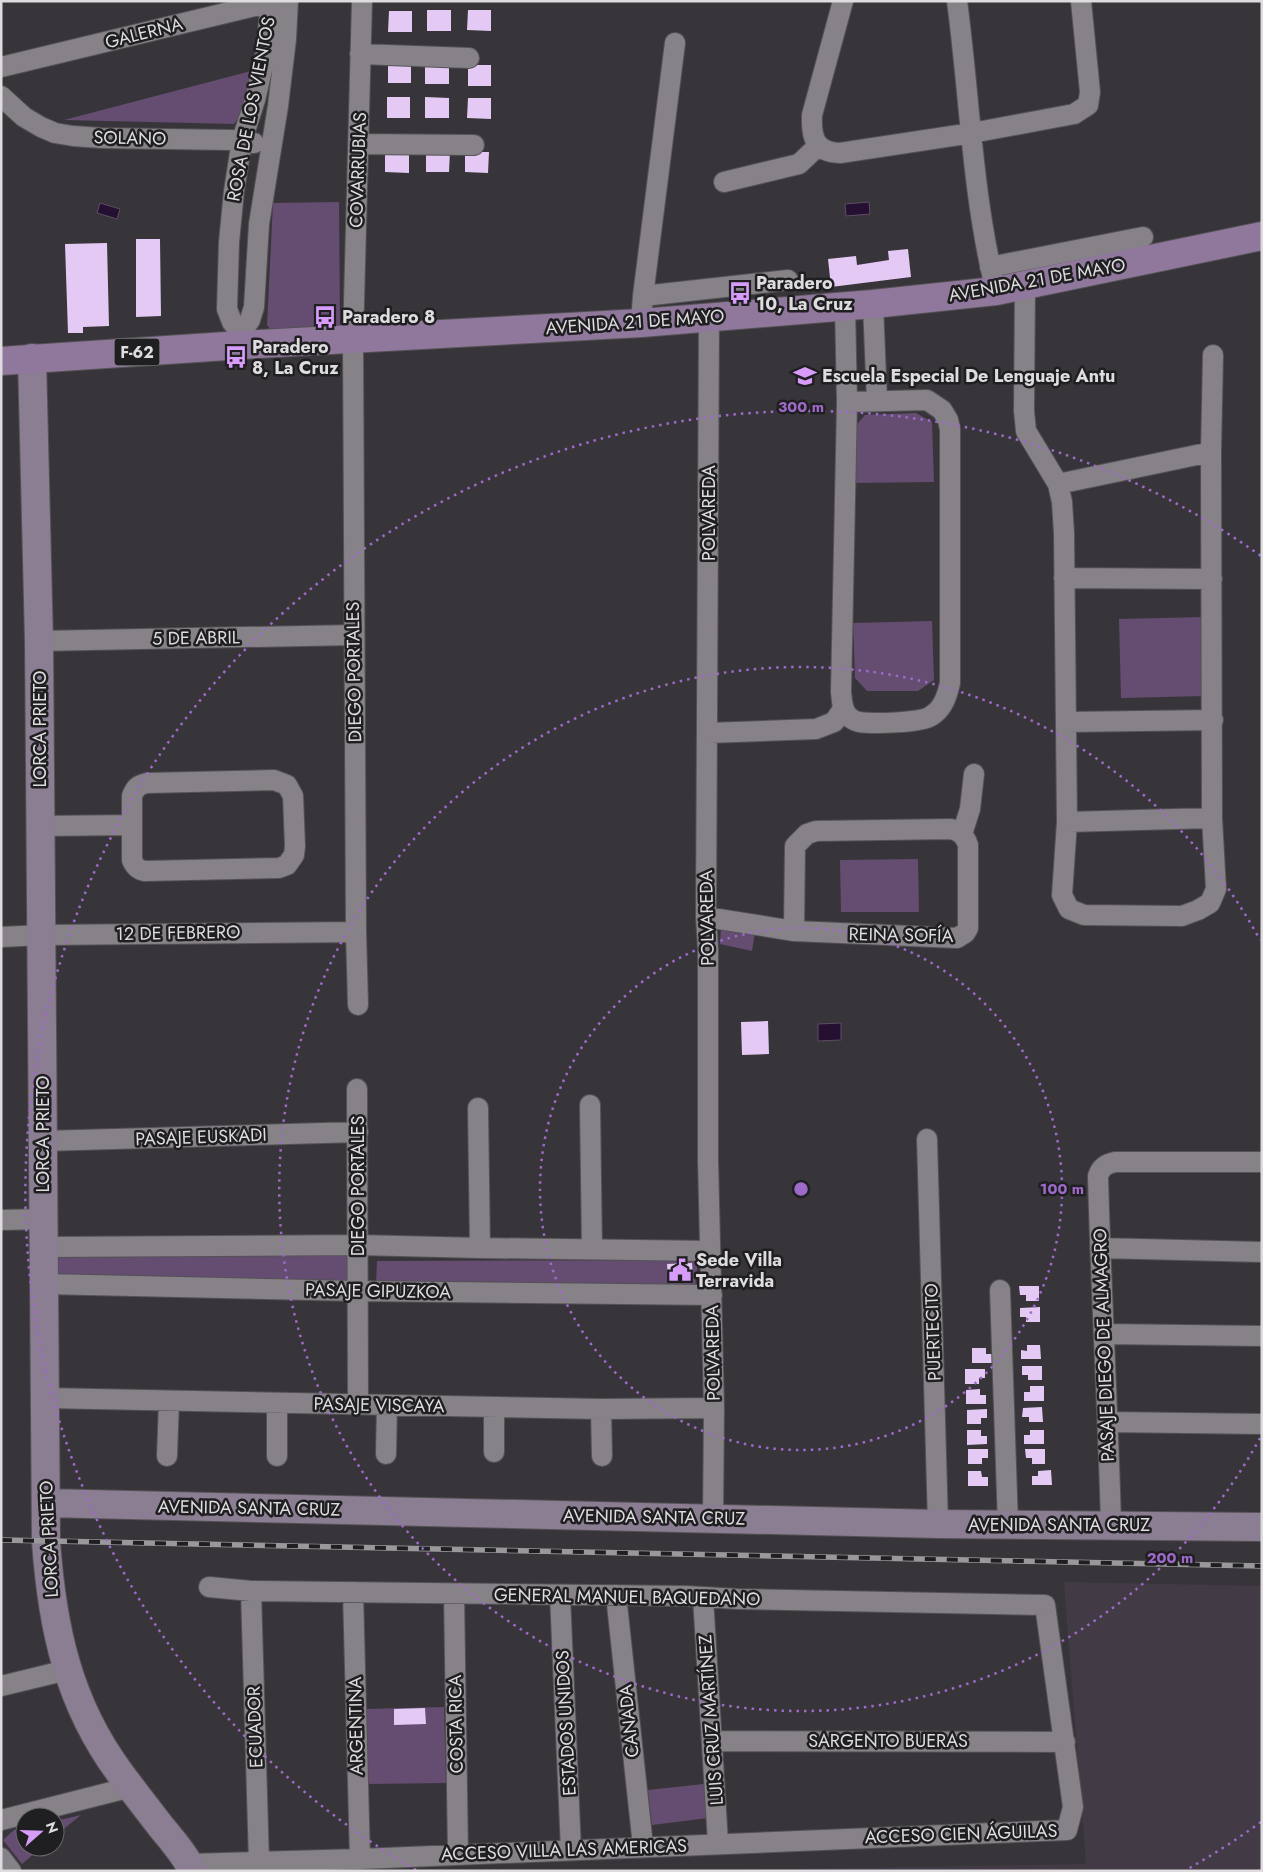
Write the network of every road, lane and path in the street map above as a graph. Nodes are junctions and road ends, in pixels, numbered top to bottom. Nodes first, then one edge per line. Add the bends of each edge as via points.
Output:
1 (288, 1) edge
2 (362, 1) edge
3 (843, 1) edge
4 (957, 1) edge
5 (1081, 1) edge
6 (271, 2) edge
7 (675, 43) dead end
8 (360, 54) junction
9 (469, 58) dead end
10 (1, 67) edge
11 (1, 96) edge
12 (972, 133) junction
13 (242, 140) junction
14 (359, 144) junction
15 (474, 145) dead end
16 (270, 146) junction
17 (818, 146) junction
18 (724, 182) dead end
19 (1262, 236) edge
20 (1144, 237) dead end
21 (993, 279) junction
22 (788, 280) dead end
23 (1025, 285) junction
24 (643, 296) junction
25 (873, 304) junction
26 (845, 306) junction
27 (709, 317) junction
28 (642, 323) junction
29 (242, 339) junction
30 (353, 340) junction
31 (1213, 355) dead end
32 (32, 358) junction
33 (1, 361) edge
34 (847, 402) junction
35 (877, 402) junction
36 (1211, 452) junction
37 (1058, 484) junction
38 (1064, 578) junction
39 (1212, 578) junction
40 (354, 635) junction
41 (39, 641) junction
42 (843, 709) junction
43 (1213, 720) junction
44 (1066, 722) junction
45 (708, 733) junction
46 (974, 774) dead end
47 (1212, 818) junction
48 (1067, 822) junction
49 (131, 825) junction
50 (40, 826) junction
51 (962, 834) junction
52 (706, 917) junction
53 (794, 931) junction
54 (356, 932) junction
55 (42, 935) junction
56 (1, 937) edge
57 (358, 1005) dead end
58 (357, 1089) dead end
59 (590, 1104) dead end
60 (478, 1108) dead end
61 (358, 1132) junction
62 (927, 1139) dead end
63 (43, 1141) junction
64 (1262, 1162) edge
65 (44, 1219) junction
66 (1, 1220) edge
67 (359, 1245) junction
68 (44, 1246) junction
69 (480, 1248) junction
70 (1100, 1248) junction
71 (592, 1250) junction
72 (710, 1251) junction
73 (1262, 1252) edge
74 (44, 1284) junction
75 (1000, 1290) dead end
76 (358, 1291) junction
77 (712, 1294) junction
78 (1105, 1334) junction
79 (1262, 1336) edge
80 (45, 1398) junction
81 (169, 1401) junction
82 (277, 1403) junction
83 (358, 1404) junction
84 (387, 1405) junction
85 (494, 1407) junction
86 (714, 1408) junction
87 (601, 1409) junction
88 (1108, 1422) junction
89 (1262, 1424) edge
90 (494, 1452) dead end
91 (386, 1454) dead end
92 (167, 1456) dead end
93 (277, 1456) dead end
94 (602, 1456) dead end
95 (46, 1503) junction
96 (713, 1518) junction
97 (938, 1524) junction
98 (1008, 1525) junction
99 (1110, 1525) junction
100 (1262, 1527) edge
101 (209, 1587) dead end
102 (251, 1591) junction
103 (353, 1592) junction
104 (454, 1594) junction
105 (560, 1595) junction
106 (616, 1596) junction
107 (703, 1597) junction
108 (1045, 1605) joint
109 (67, 1670) junction
110 (1, 1686) edge
111 (712, 1741) junction
112 (1065, 1742) junction
113 (131, 1787) junction
114 (1, 1820) edge
115 (718, 1843) junction
116 (643, 1846) junction
117 (571, 1850) junction
118 (458, 1854) junction
119 (1, 1858) edge
120 (360, 1859) junction
121 (259, 1862) junction
122 (191, 1867) edge
123 (11, 1871) edge

1 - 6 street, GALERNA
1 - 16 street, ROSA DE LOS VIENTOS via 279,96
2 - 8 street, COVARRUBIAS
3 - 17 street via 812,115 811,132
4 - 12 street
5 - 12 street via 1090,92 1088,105 1074,114
6 - 10 street, GALERNA
6 - 13 street, ROSA DE LOS VIENTOS via 266,52
7 - 24 street
8 - 9 street
8 - 14 street, COVARRUBIAS
11 - 13 street, SOLANO via 24,117 56,133 101,138
12 - 17 street via 840,153 828,152
12 - 21 street via 975,178
13 - 16 street, SOLANO
13 - 29 street, ROSA DE LOS VIENTOS via 229,242 228,309
14 - 15 street
14 - 30 street, COVARRUBIAS
16 - 29 street, ROSA DE LOS VIENTOS via 259,224 254,307
17 - 18 street via 800,164
19 - 23 main road, AVENIDA 21 DE MAYO / F-62
20 - 21 street
21 - 23 main road, AVENIDA 21 DE MAYO / F-62
21 - 25 main road, AVENIDA 21 DE MAYO / F-62
22 - 24 street
23 - 37 street via 1026,431
24 - 28 street
25 - 26 main road, AVENIDA 21 DE MAYO / F-62
25 - 35 street
26 - 27 main road, AVENIDA 21 DE MAYO / F-62
26 - 34 street
27 - 28 main road, AVENIDA 21 DE MAYO / F-62
27 - 45 street, POLVAREDA
28 - 30 main road, AVENIDA 21 DE MAYO / F-62
29 - 30 main road, AVENIDA 21 DE MAYO / F-62
29 - 32 main road, F-62
30 - 40 street, DIEGO PORTALES
31 - 36 street
32 - 33 main road, F-62
32 - 41 main road, LORCA PRIETO
34 - 35 street
34 - 42 street
35 - 42 street via 927,400 942,410 948,420 950,684 939,709 919,722 857,722
36 - 37 street
36 - 39 street
37 - 38 street via 1062,502
38 - 39 street
38 - 44 street
39 - 43 street
40 - 41 street, 5 DE ABRIL
40 - 54 street, DIEGO PORTALES
41 - 50 main road, LORCA PRIETO
42 - 45 street via 834,722 816,729
43 - 44 street
43 - 47 street
44 - 48 street
45 - 52 street, POLVAREDA
46 - 51 street via 970,809
47 - 48 street
47 - 48 street via 1216,889 1210,904 1182,916 1084,915 1069,908 1062,895
49 - 49 street via 132,860 139,870 298,865 294,855 293,796 287,785 274,780 140,784 132,796
49 - 50 street
50 - 55 main road, LORCA PRIETO
51 - 53 street via 951,829 816,831 807,834 795,846
51 - 53 street, REINA SOFÍA via 968,846 968,928 962,936 953,939
52 - 53 street, REINA SOFÍA
52 - 72 street, POLVAREDA
54 - 55 street, 12 DE FEBRERO
54 - 57 street, DIEGO PORTALES
55 - 56 street, 12 DE FEBRERO
55 - 63 main road, LORCA PRIETO
58 - 61 street, DIEGO PORTALES
59 - 71 street
60 - 69 street
61 - 63 street, PASAJE EUSKADI
61 - 67 street, DIEGO PORTALES
62 - 97 street, PUERTECITO
63 - 65 main road, LORCA PRIETO
64 - 70 street, PASAJE DIEGO DE ALMAGRO via 1108,1164 1098,1176
65 - 66 street
65 - 68 main road, LORCA PRIETO
67 - 68 street
67 - 69 street
67 - 76 street, DIEGO PORTALES
68 - 74 main road, LORCA PRIETO
69 - 71 street
70 - 73 street
70 - 78 street, PASAJE DIEGO DE ALMAGRO
71 - 72 street
72 - 77 street, POLVAREDA
74 - 76 street, PASAJE GIPUZKOA
74 - 80 main road, LORCA PRIETO
75 - 98 street
76 - 77 street, PASAJE GIPUZKOA
76 - 83 street, DIEGO PORTALES
77 - 86 street, POLVAREDA
78 - 79 street
78 - 88 street, PASAJE DIEGO DE ALMAGRO
80 - 81 street, PASAJE VISCAYA
80 - 95 main road, LORCA PRIETO
81 - 82 street, PASAJE VISCAYA
81 - 92 street
82 - 83 street, PASAJE VISCAYA
82 - 93 street
83 - 84 street, PASAJE VISCAYA
84 - 85 street, PASAJE VISCAYA
84 - 91 street
85 - 87 street, PASAJE VISCAYA
85 - 90 street
86 - 87 street, PASAJE VISCAYA
86 - 96 street, POLVAREDA
87 - 94 street
88 - 89 street
88 - 99 street, PASAJE DIEGO DE ALMAGRO
95 - 96 main road, AVENIDA SANTA CRUZ
95 - 109 main road, LORCA PRIETO via 49,1583
96 - 97 main road, AVENIDA SANTA CRUZ
97 - 98 main road, AVENIDA SANTA CRUZ
98 - 99 main road, AVENIDA SANTA CRUZ
99 - 100 main road, AVENIDA SANTA CRUZ
101 - 102 street, GENERAL MANUEL BAQUEDANO
102 - 103 street, GENERAL MANUEL BAQUEDANO
102 - 121 street, ECUADOR
103 - 104 street, GENERAL MANUEL BAQUEDANO
103 - 120 street, ARGENTINA
104 - 105 street, GENERAL MANUEL BAQUEDANO
104 - 118 street, COSTA RICA
105 - 106 street, GENERAL MANUEL BAQUEDANO
105 - 117 street, ESTADOS UNIDOS
106 - 107 street, GENERAL MANUEL BAQUEDANO
106 - 116 street, CANADA
107 - 108 street, GENERAL MANUEL BAQUEDANO
107 - 111 street, LUIS CRUZ MARTÍNEZ
108 - 112 street, ACCESO CIEN ÁGUILAS
109 - 110 street
109 - 113 main road, LORCA PRIETO via 98,1740
111 - 112 street, SARGENTO BUERAS
111 - 115 street, LUIS CRUZ MARTÍNEZ
112 - 115 street, ACCESO CIEN ÁGUILAS via 1073,1807 1067,1830
113 - 114 street
113 - 122 main road, LORCA PRIETO
115 - 116 street, ACCESO VILLA LAS AMERICAS
116 - 117 street, ACCESO VILLA LAS AMERICAS
117 - 118 street, ACCESO VILLA LAS AMERICAS
118 - 120 street, ACCESO VILLA LAS AMERICAS
119 - 123 street
120 - 121 street, ACCESO VILLA LAS AMERICAS
121 - 122 street, ACCESO VILLA LAS AMERICAS

